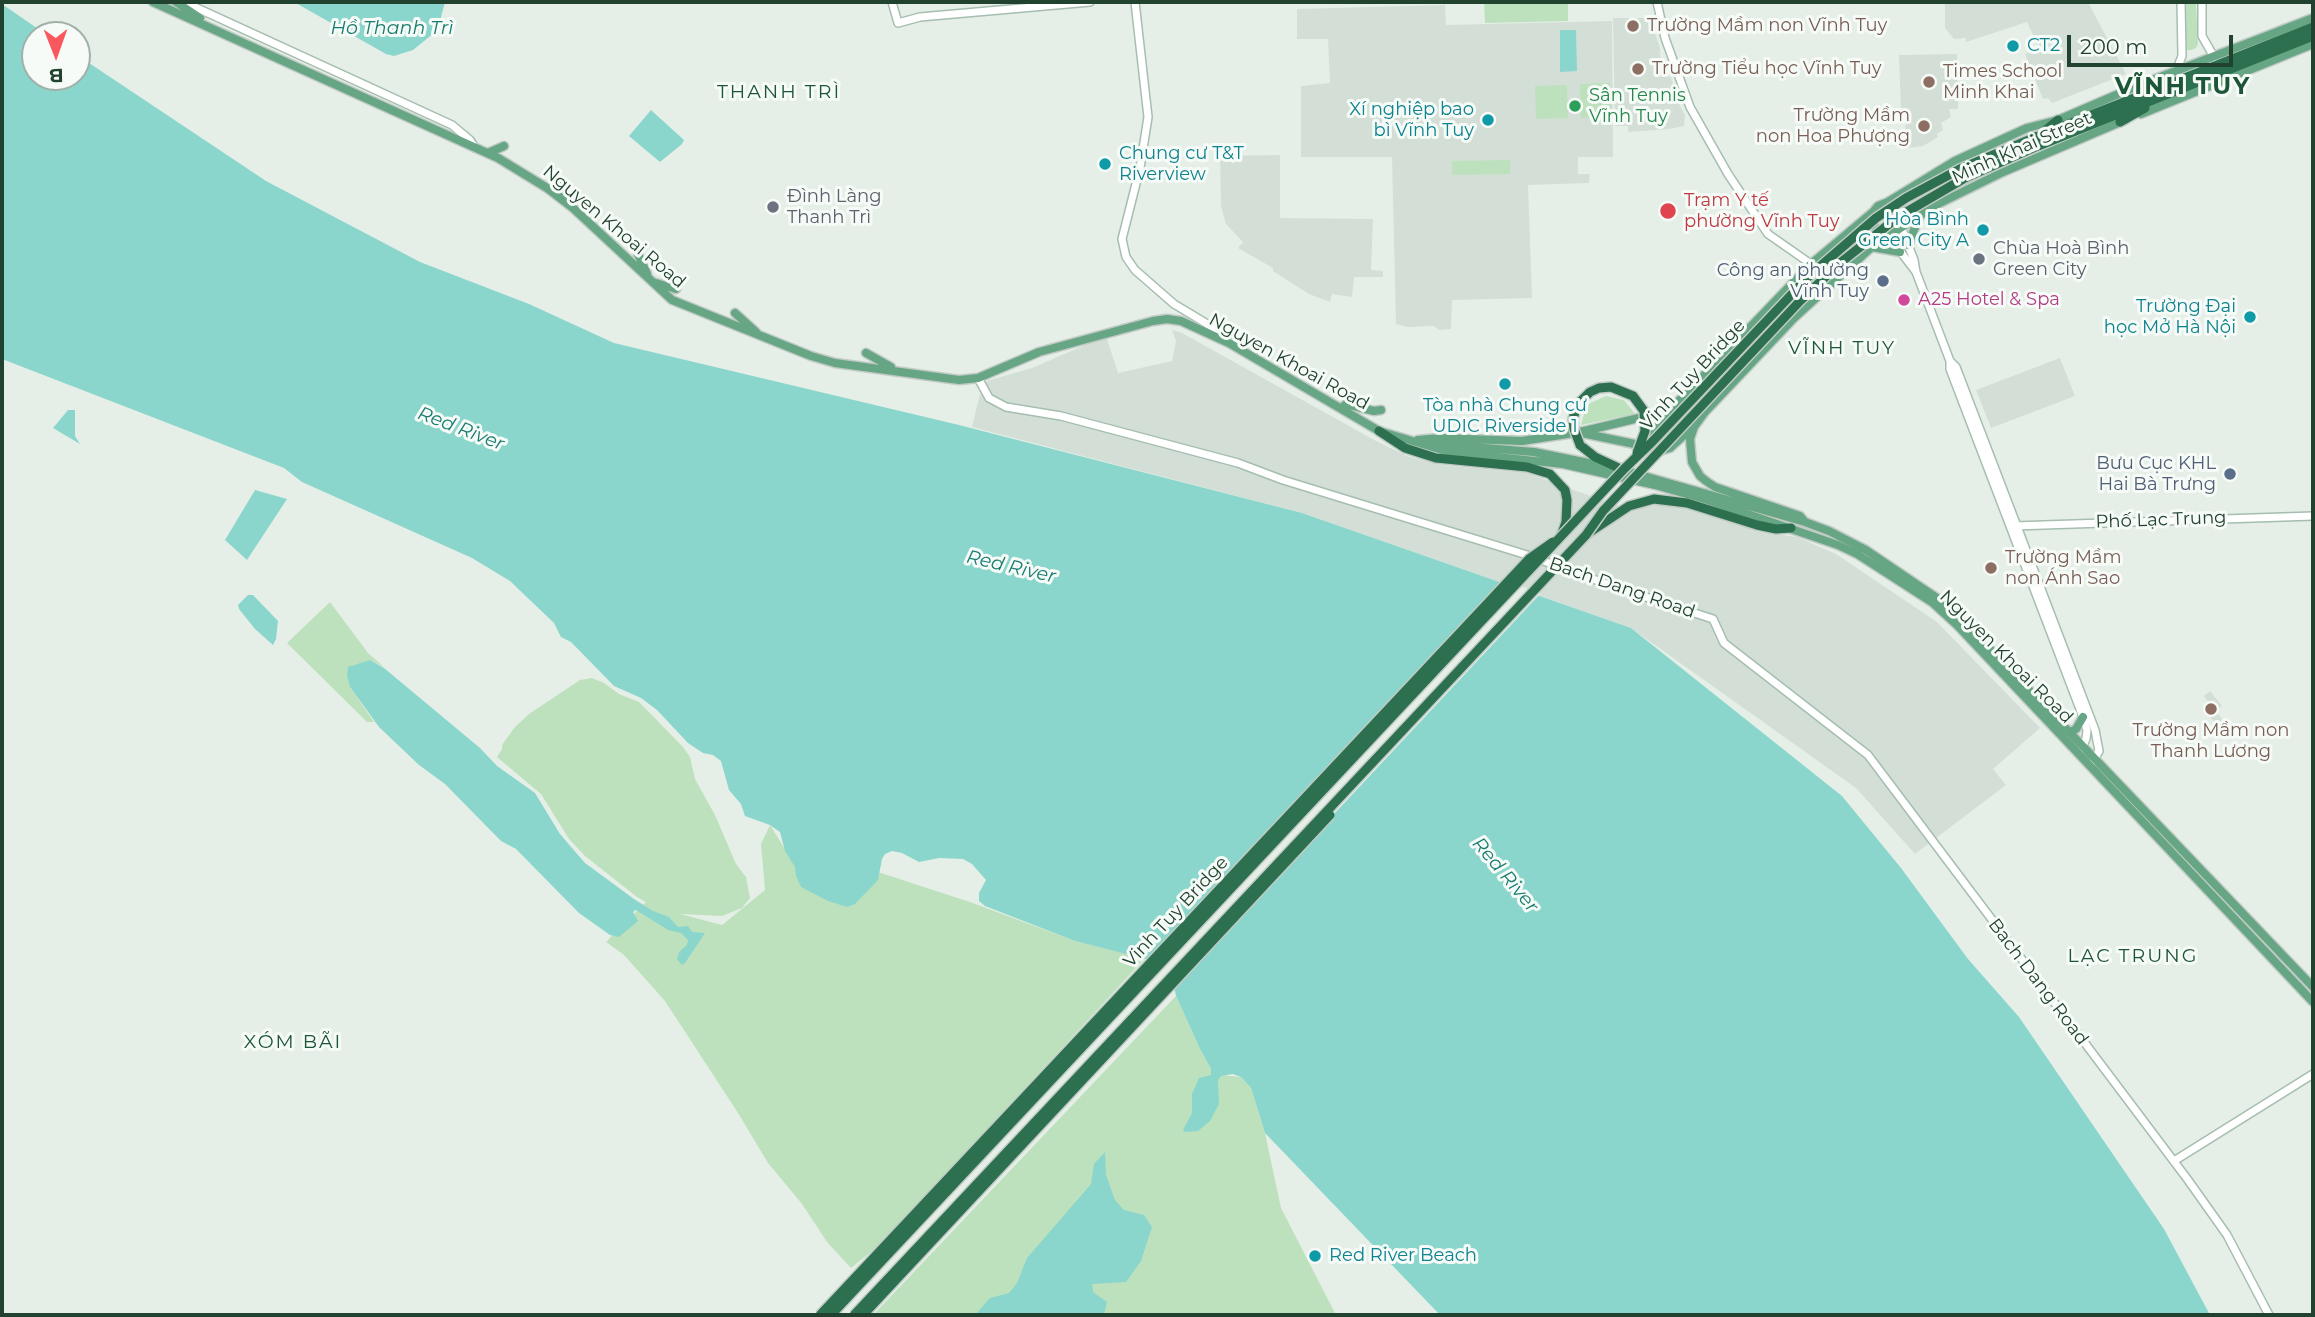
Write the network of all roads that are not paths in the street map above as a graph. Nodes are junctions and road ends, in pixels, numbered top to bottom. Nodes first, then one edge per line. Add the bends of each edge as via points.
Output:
1 (153, 2) edge
2 (176, 2) edge
3 (184, 2) edge
4 (892, 2) edge
5 (1090, 2) edge
6 (1135, 2) edge
7 (1657, 2) edge
8 (2181, 2) edge
9 (2202, 2) edge
10 (2313, 18) edge
11 (2313, 27) edge
12 (217, 30) junction
13 (2302, 36) junction
14 (2313, 36) edge
15 (2313, 44) edge
16 (2214, 57) junction
17 (2176, 71) junction
18 (2137, 86) junction
19 (2177, 86) junction
20 (2058, 120) junction
21 (2120, 122) junction
22 (2037, 142) junction
23 (2068, 142) junction
24 (504, 146) dead end
25 (475, 148) junction
26 (488, 153) junction
27 (555, 178) dead end
28 (1888, 202) junction
29 (573, 208) junction
30 (1873, 212) junction
31 (1920, 215) junction
32 (1902, 226) junction
33 (1887, 234) junction
34 (1908, 245) junction
35 (1872, 247) junction
36 (1900, 252) junction
37 (638, 254) dead end
38 (1811, 264) junction
39 (1916, 272) junction
40 (650, 279) junction
41 (676, 289) dead end
42 (735, 313) dead end
43 (1761, 313) junction
44 (1745, 331) junction
45 (1782, 331) junction
46 (760, 335) junction
47 (1228, 344) junction
48 (1766, 347) junction
49 (866, 353) dead end
50 (896, 370) junction
51 (978, 378) junction
52 (1673, 407) junction
53 (1342, 408) junction
54 (1381, 410) dead end
55 (1693, 427) junction
56 (1379, 431) junction
57 (1580, 432) junction
58 (1419, 442) junction
59 (1648, 448) junction
60 (1624, 469) junction
61 (2313, 516) edge
62 (1805, 522) junction
63 (2013, 526) junction
64 (1791, 528) junction
65 (1586, 535) junction
66 (1560, 538) junction
67 (2083, 717) junction
68 (2070, 732) junction
69 (2080, 750) junction
70 (2092, 763) junction
71 (2313, 987) edge
72 (2313, 1002) edge
73 (2313, 1074) edge
74 (2174, 1161) junction
75 (820, 1315) edge
76 (831, 1315) edge
77 (854, 1315) edge
78 (863, 1315) edge
79 (2269, 1315) edge

1 - 12 main road, Nguyen Khoai Road
2 - 12 main road
3 - 25 street, Nguyen Khoai Road via 452,125
4 - 5 street via 898,23
6 - 47 street via 1148,117 1122,239 1126,257 1174,304 1224,334
7 - 38 street via 1690,107 1728,174 1769,234
8 - 17 street via 2182,56
9 - 16 street via 2202,36
10 - 16 main road, Minh Khai Street
11 - 13 highway
12 - 25 main road, Nguyen Khoai Road
13 - 14 highway
13 - 19 highway
15 - 21 main road, Minh Khai Street
16 - 17 main road, Minh Khai Street
17 - 18 main road, Minh Khai Street
18 - 19 highway
18 - 20 main road, Minh Khai Street
19 - 21 highway
19 - 22 highway
20 - 22 highway
20 - 28 main road, Minh Khai Street via 2027,128 1955,161
21 - 23 main road, Minh Khai Street
22 - 23 highway
22 - 60 highway, Vinh Tuy Bridge, bridge via 1951,174 1876,218 1809,276
22 - 65 highway, Vinh Tuy Bridge, bridge via 1898,217 1840,263 1748,354
23 - 31 main road, Minh Khai Street
24 - 26 main road
25 - 26 main road, Nguyen Khoai Road
26 - 29 main road, Nguyen Khoai Road
27 - 29 main road
28 - 30 main road
28 - 32 main road via 1901,209
29 - 40 main road, Nguyen Khoai Road
30 - 33 main road via 1874,226
30 - 38 main road
31 - 32 main road, Minh Khai Street
31 - 34 main road
32 - 33 main road
32 - 34 street
33 - 35 main road
33 - 36 street
34 - 39 street
35 - 36 main road
35 - 45 main road
36 - 39 street
37 - 40 main road
38 - 43 main road
39 - 63 street
40 - 41 main road
40 - 46 main road, Nguyen Khoai Road via 672,300
42 - 46 main road
43 - 44 main road
43 - 45 main road via 1769,328
44 - 48 main road via 1759,336
44 - 52 main road
45 - 48 main road
46 - 50 main road, Nguyen Khoai Road via 835,363
47 - 51 main road, Nguyen Khoai Road via 1181,321 1153,321 1039,352
47 - 53 main road, Nguyen Khoai Road
48 - 55 main road
49 - 50 main road
50 - 51 main road, Nguyen Khoai Road via 959,380
51 - 74 street via 989,398 1006,407 1061,416 1238,463 1713,619 1724,643 1868,755
52 - 57 main road via 1655,416
52 - 59 main road via 1649,435
53 - 54 main road via 1346,404
53 - 56 main road, Nguyen Khoai Road
55 - 59 main road via 1666,450
55 - 62 main road via 1690,454 1700,476 1715,487 1800,516
56 - 58 main road, Nguyen Khoai Road
56 - 66 highway via 1405,448 1439,458 1527,467 1550,474 1565,490 1567,500
57 - 58 main road via 1522,440 1440,438
57 - 59 main road
58 - 60 main road, Nguyen Khoai Road via 1534,452
58 - 64 main road, Nguyen Khoai Road via 1449,452 1563,464 1644,482
60 - 60 highway, bridge via 1639,449 1646,424 1644,411 1622,390 1600,388 1580,401 1574,415 1575,436 1595,457
60 - 62 main road, Nguyen Khoai Road
60 - 66 highway, Vinh Tuy Bridge, bridge
61 - 63 street, Phố Lạc Trung
62 - 68 main road, Nguyen Khoai Road via 1866,550 1937,598
63 - 67 street
63 - 70 street via 2095,730 2099,745
64 - 65 highway via 1757,525 1687,503 1654,499 1629,506
64 - 69 main road, Nguyen Khoai Road via 1857,554 1933,603
65 - 77 highway, Vinh Tuy Bridge, bridge
65 - 78 highway, Vinh Tuy Bridge, bridge via 1576,553
66 - 75 highway, Vinh Tuy Bridge, bridge via 1529,559
66 - 76 highway, Vinh Tuy Bridge, bridge
67 - 68 main road
67 - 69 street via 2087,730
68 - 69 main road, Nguyen Khoai Road
69 - 70 main road, Nguyen Khoai Road
70 - 71 main road, Nguyen Khoai Road via 2120,784
70 - 72 main road, Nguyen Khoai Road
73 - 74 street
74 - 79 street via 2227,1235

